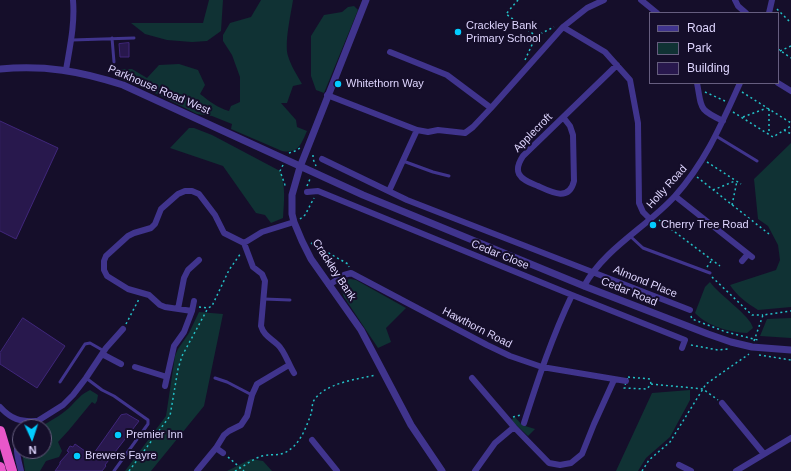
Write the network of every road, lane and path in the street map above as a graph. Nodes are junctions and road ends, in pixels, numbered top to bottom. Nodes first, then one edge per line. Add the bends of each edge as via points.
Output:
1 (73, 0) edge
2 (366, 0) edge
3 (518, 0) edge
4 (604, 0) edge
5 (641, 0) edge
6 (736, 0) edge
7 (771, 2) edge
8 (656, 12) edge
9 (745, 12) edge
10 (769, 12) edge
11 (791, 23) edge
12 (560, 26) junction
13 (536, 36) junction
14 (112, 38) junction
15 (134, 38) dead end
16 (72, 40) junction
17 (791, 46) edge
18 (779, 50) edge
19 (390, 52) dead end
20 (791, 58) edge
21 (114, 62) dead end
22 (617, 65) junction
23 (527, 67) junction
24 (0, 69) edge
25 (66, 70) junction
26 (779, 84) edge
27 (697, 86) edge
28 (739, 86) edge
29 (791, 91) edge
30 (327, 95) junction
31 (729, 106) junction
32 (491, 108) junction
33 (768, 109) junction
34 (563, 117) junction
35 (742, 118) junction
36 (723, 121) junction
37 (791, 123) edge
38 (791, 126) edge
39 (417, 130) junction
40 (784, 130) junction
41 (769, 134) junction
42 (791, 134) edge
43 (716, 136) junction
44 (703, 160) junction
45 (757, 160) dead end
46 (403, 161) junction
47 (300, 167) junction
48 (325, 168) dead end
49 (693, 174) junction
50 (449, 176) dead end
51 (736, 181) junction
52 (741, 184) dead end
53 (714, 190) junction
54 (318, 191) junction
55 (389, 191) junction
56 (307, 192) dead end
57 (674, 196) junction
58 (732, 205) junction
59 (650, 220) junction
60 (294, 222) junction
61 (770, 234) dead end
62 (630, 236) junction
63 (464, 237) junction
64 (244, 243) junction
65 (459, 249) junction
66 (247, 251) junction
67 (199, 260) dead end
68 (712, 260) junction
69 (742, 261) dead end
70 (720, 266) dead end
71 (705, 271) junction
72 (593, 272) junction
73 (710, 273) joint
74 (330, 285) junction
75 (584, 286) junction
76 (142, 292) junction
77 (572, 295) junction
78 (264, 298) junction
79 (290, 300) dead end
80 (193, 306) junction
81 (208, 308) junction
82 (178, 309) junction
83 (687, 309) junction
84 (791, 311) edge
85 (682, 315) dead end
86 (763, 315) junction
87 (123, 329) joint
88 (685, 340) junction
89 (761, 340) dead end
90 (753, 343) junction
91 (682, 348) dead end
92 (728, 349) dead end
93 (791, 350) edge
94 (103, 352) junction
95 (742, 352) dead end
96 (756, 355) dead end
97 (791, 360) edge
98 (121, 364) dead end
99 (289, 365) junction
100 (136, 366) dead end
101 (542, 366) junction
102 (294, 373) dead end
103 (384, 373) junction
104 (167, 377) junction
105 (86, 378) junction
106 (215, 378) dead end
107 (472, 378) dead end
108 (614, 380) junction
109 (626, 381) junction
110 (60, 382) dead end
111 (651, 384) junction
112 (165, 386) dead end
113 (702, 389) junction
114 (252, 395) junction
115 (722, 403) joint
116 (0, 407) edge
117 (15, 419) edge
118 (41, 419) edge
119 (524, 423) dead end
120 (514, 427) junction
121 (0, 431) edge
122 (791, 438) edge
123 (312, 440) dead end
124 (216, 448) junction
125 (223, 453) joint
126 (764, 454) junction
127 (18, 459) edge
128 (679, 465) dead end
129 (0, 467) edge
130 (241, 468) junction
131 (1, 471) edge
132 (12, 471) edge
133 (21, 471) edge
134 (114, 471) edge
135 (129, 471) edge
136 (197, 471) edge
137 (235, 471) edge
138 (244, 471) edge
139 (337, 471) edge
140 (442, 471) edge
141 (475, 471) edge
142 (642, 471) edge
143 (691, 471) edge
144 (736, 471) edge

1 - 16 street
2 - 30 street, Crackley Bank
3 - 13 path via 506,14
4 - 12 street
5 - 8 street
6 - 9 street
7 - 10 street
7 - 11 path
12 - 13 path
12 - 22 street via 605,52
12 - 23 street
13 - 23 path via 524,61
14 - 15 lane
14 - 16 lane
14 - 21 lane
16 - 25 street
17 - 18 path
18 - 20 path
19 - 32 street via 447,75
22 - 34 street, Applecroft
22 - 59 street via 630,80 638,123 639,203
23 - 32 street
24 - 25 street, Parkhouse Road West via 38,67
25 - 47 street, Parkhouse Road West via 123,85
26 - 29 street
27 - 31 path
27 - 36 street via 702,109
28 - 31 street, Holly Road
28 - 33 path
30 - 39 street
30 - 47 street, Crackley Bank
31 - 35 path
31 - 36 street, Holly Road
32 - 39 street via 465,133
33 - 35 path
33 - 37 path
33 - 41 path
34 - 34 street, Applecroft via 522,156 518,163 519,173 524,180 560,194 567,192 574,181 573,135
35 - 41 path
36 - 43 street, Holly Road
38 - 40 path
39 - 46 street
40 - 41 path via 774,137
40 - 42 path
43 - 44 street, Holly Road
43 - 45 lane
44 - 49 street, Holly Road
44 - 51 path
46 - 50 lane
46 - 55 street
47 - 60 street, Crackley Bank via 292,195
47 - 63 street, Cedar Road via 362,196
48 - 55 street, Cedar Road via 325,161
49 - 53 path
49 - 57 street, Holly Road
51 - 52 path
51 - 53 path
51 - 58 path
53 - 58 path
54 - 56 street, Cedar Close
54 - 60 path via 305,215
54 - 65 street, Cedar Close
55 - 72 street, Cedar Road
57 - 59 street, Holly Road
57 - 69 street via 750,255
58 - 61 path
59 - 62 street, Holly Road
59 - 68 path via 659,220
60 - 64 street via 262,232
60 - 74 street, Crackley Bank via 311,259
62 - 71 lane via 643,248
62 - 72 street, Holly Road
63 - 65 street
63 - 75 street, Cedar Road
64 - 66 street
64 - 76 street via 224,233 215,214 199,194 192,191 178,194 161,210 151,228 128,236 106,256 104,261 107,276 128,289
65 - 77 street, Cedar Close
66 - 78 street via 252,267 264,278
66 - 81 path via 240,254 229,270 212,306
67 - 82 street via 188,270 184,278
68 - 70 path
68 - 71 path
71 - 73 lane
72 - 75 street, Holly Road
72 - 83 street, Almond Place
73 - 86 path via 712,278 752,315
74 - 101 street, Hawthorn Road via 344,275 352,273 487,346
74 - 103 street, Crackley Bank via 361,330
75 - 90 street, Cedar Road via 708,334
76 - 82 street via 160,305
76 - 87 path
77 - 88 street, Cedar Close
77 - 101 street
78 - 79 lane
78 - 99 street via 261,326 263,332 278,345
80 - 81 path
80 - 82 street
80 - 104 street via 184,332 174,346
81 - 135 path via 182,356 170,416
83 - 85 street
83 - 90 path via 692,319
84 - 86 path
86 - 90 path
87 - 94 street
88 - 91 street
88 - 92 path via 692,346
89 - 90 path
90 - 93 street, Cedar Road via 772,350
94 - 98 street
94 - 105 street
94 - 110 lane via 90,343 85,344
95 - 113 path via 749,354
96 - 97 path
99 - 102 street
99 - 114 street via 257,384
100 - 104 street
101 - 108 street, Hawthorn Road
101 - 119 street via 524,415
103 - 130 path via 336,385 323,392 313,402 308,421 295,446 276,456 262,456
103 - 140 street, Crackley Bank via 411,425
104 - 112 street
105 - 118 street via 63,405
105 - 134 lane via 149,422
106 - 114 lane
107 - 120 street
108 - 109 street, Hawthorn Road
108 - 120 street via 582,454 571,463 549,463
109 - 111 path via 628,377 645,378 650,379
109 - 111 path via 624,388 647,389
111 - 113 path
113 - 115 path
113 - 142 path via 670,442 649,460
114 - 124 street via 247,416 241,425 224,435
115 - 126 street
116 - 117 street
120 - 141 street via 494,443
121 - 132 highway
122 - 126 street
123 - 139 street
124 - 125 street
124 - 136 street
125 - 130 path
126 - 144 street
127 - 133 street
128 - 143 street
129 - 131 highway
130 - 137 path
130 - 138 path

